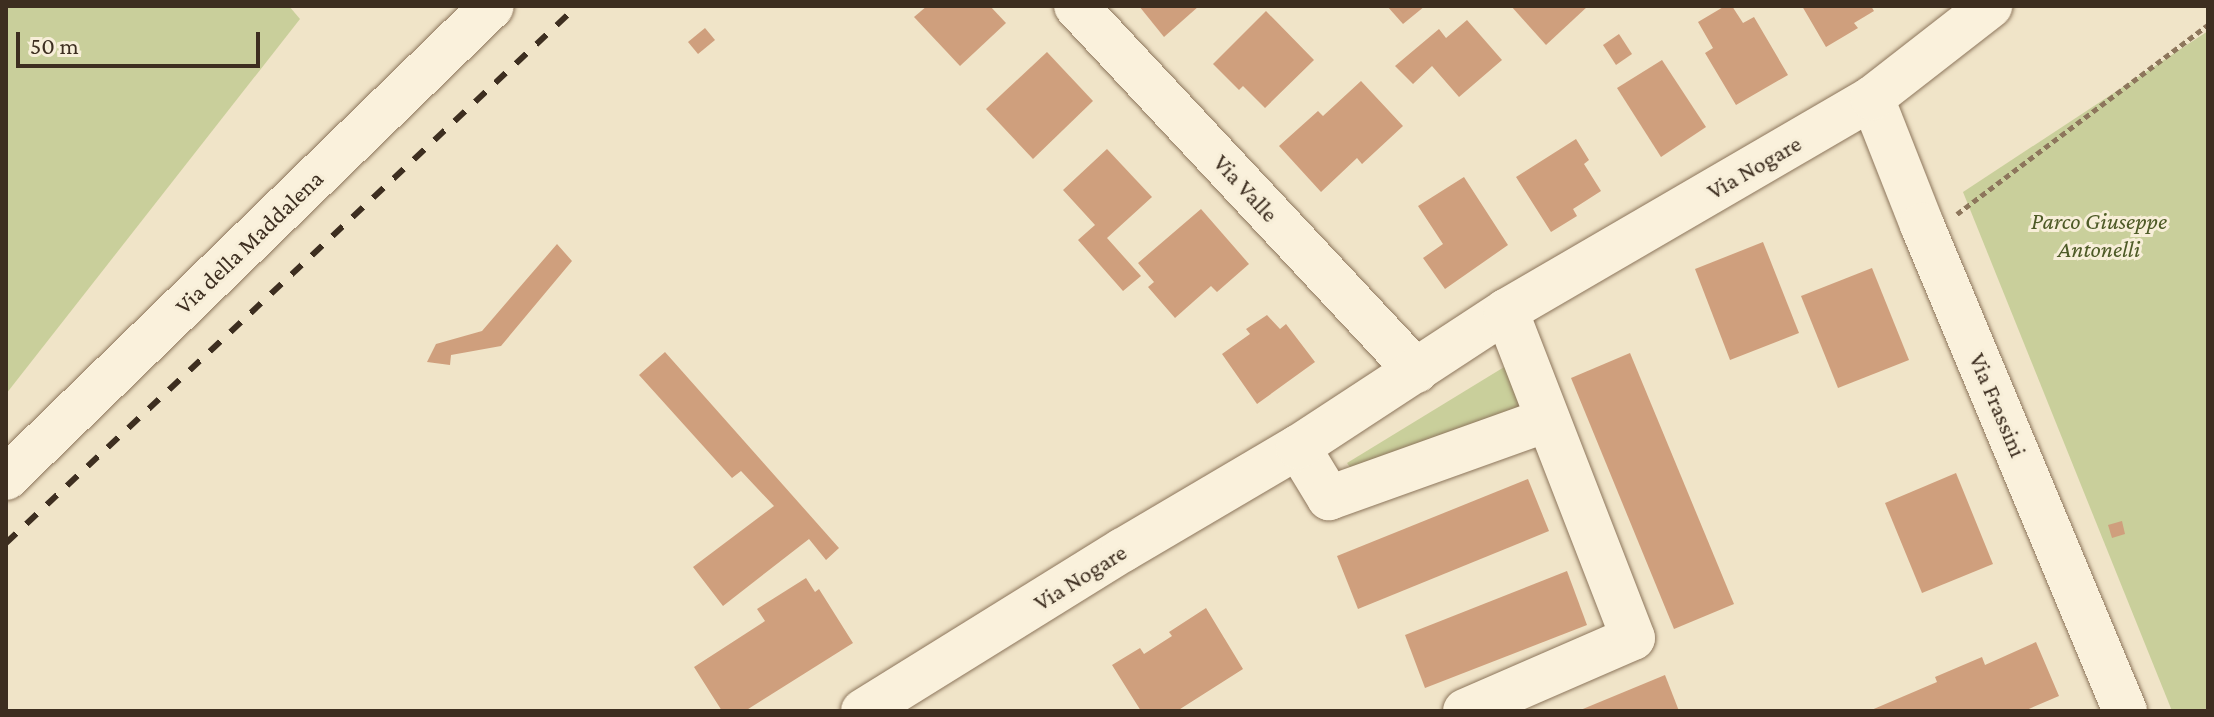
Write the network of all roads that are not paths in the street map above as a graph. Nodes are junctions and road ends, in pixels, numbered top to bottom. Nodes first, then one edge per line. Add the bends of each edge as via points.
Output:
1 (492, 6) edge
2 (1076, 6) edge
3 (1990, 6) edge
4 (1872, 98) junction
5 (1506, 311) junction
6 (1416, 371) junction
7 (1547, 420) junction
8 (1298, 447) junction
9 (6, 478) edge
10 (863, 711) edge
11 (1465, 711) edge
12 (2125, 711) edge

1 - 9 street, Via della Maddalena
2 - 6 street, Via Valle
3 - 4 street, Via Nogare
4 - 5 street, Via Nogare
4 - 12 street, Via Frassini
5 - 6 street, Via Nogare
5 - 7 street
6 - 8 street, Via Nogare
7 - 8 street via 1329,498
7 - 11 street via 1633,638
8 - 10 street, Via Nogare

